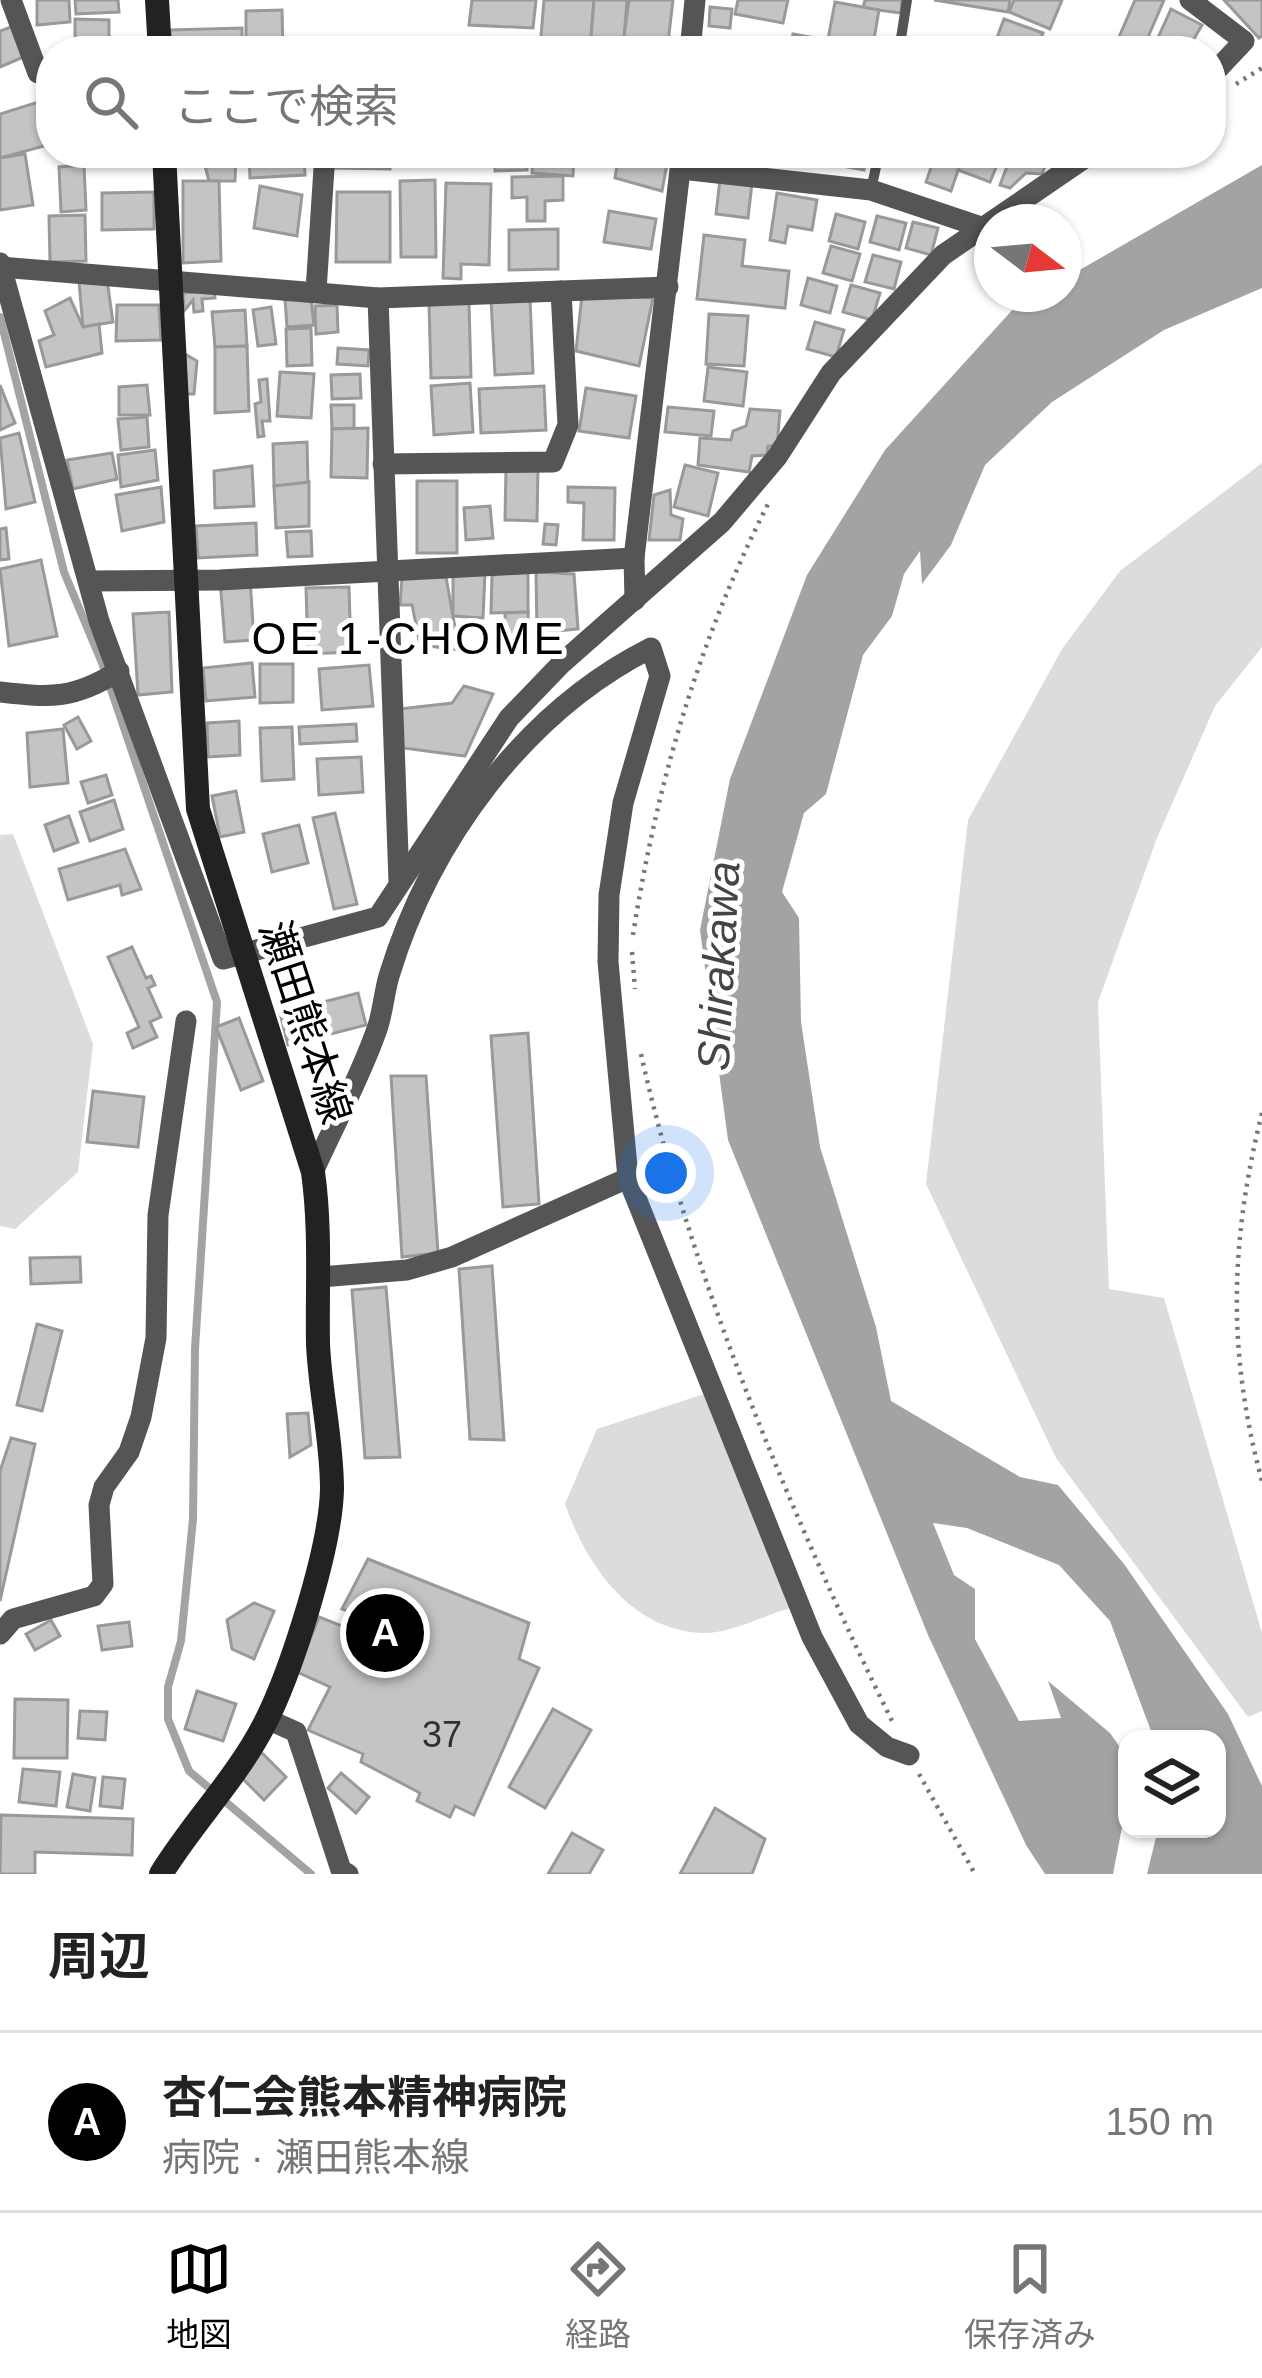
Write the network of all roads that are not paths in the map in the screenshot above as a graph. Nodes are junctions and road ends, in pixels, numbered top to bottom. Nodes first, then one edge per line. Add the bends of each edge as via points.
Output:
1 (11, 0) edge
2 (157, 0) edge
3 (695, 0) edge
4 (907, 0) edge
5 (1190, 0) edge
6 (159, 36) edge
7 (691, 36) edge
8 (901, 36) edge
9 (1226, 60) edge
10 (36, 68) edge
11 (165, 168) edge
12 (324, 168) edge
13 (680, 168) edge
14 (727, 168) edge
15 (875, 168) edge
16 (1069, 168) edge
17 (871, 190) junction
18 (1012, 204) edge
19 (974, 225) edge
20 (974, 229) edge
21 (0, 265) edge
22 (169, 277) junction
23 (668, 287) junction
24 (316, 291) junction
25 (561, 291) junction
26 (378, 298) junction
27 (382, 464) junction
28 (634, 558) junction
29 (386, 570) junction
30 (91, 580) junction
31 (185, 581) junction
32 (635, 600) junction
33 (119, 671) junction
34 (0, 692) edge
35 (400, 883) junction
36 (244, 952) junction
37 (186, 1022) dead end
38 (313, 1172) junction
39 (628, 1178) junction
40 (320, 1277) junction
41 (0, 1634) edge
42 (267, 1718) junction
43 (909, 1755) road end
44 (343, 1873) edge
45 (161, 1874) edge

1 - 10 street
2 - 6 main road
3 - 7 street
4 - 8 lane
5 - 9 street via 1244,41
11 - 22 main road, 瀬田熊本線
12 - 24 street
13 - 23 street
14 - 17 street
15 - 17 lane
16 - 18 street
17 - 19 street
20 - 32 street via 831,373 777,457 722,522
21 - 22 street
21 - 30 street
22 - 24 street
22 - 31 main road, 瀬田熊本線
23 - 25 street
23 - 28 street
24 - 26 street
25 - 26 street
25 - 27 street via 568,425 553,462
26 - 27 street
27 - 29 street
28 - 29 street
28 - 32 street
29 - 31 street
29 - 35 street
30 - 31 street
30 - 33 street
31 - 36 main road, 瀬田熊本線 via 198,809
32 - 35 street via 509,718
33 - 34 street via 83,693
33 - 36 street via 223,958
35 - 36 street via 378,917
36 - 38 main road, 瀬田熊本線
37 - 41 street via 158,1215 156,1338 141,1417 99,1505 103,1584 94,1596 13,1619
38 - 39 street via 444,846 566,702 651,648 660,676 623,803 609,895
38 - 40 main road, 瀬田熊本線
39 - 40 street via 452,1257
39 - 43 street via 812,1637 859,1724
40 - 42 main road, 瀬田熊本線 via 332,1490 282,1688
42 - 44 street via 296,1732
42 - 45 main road, 瀬田熊本線 via 231,1783

